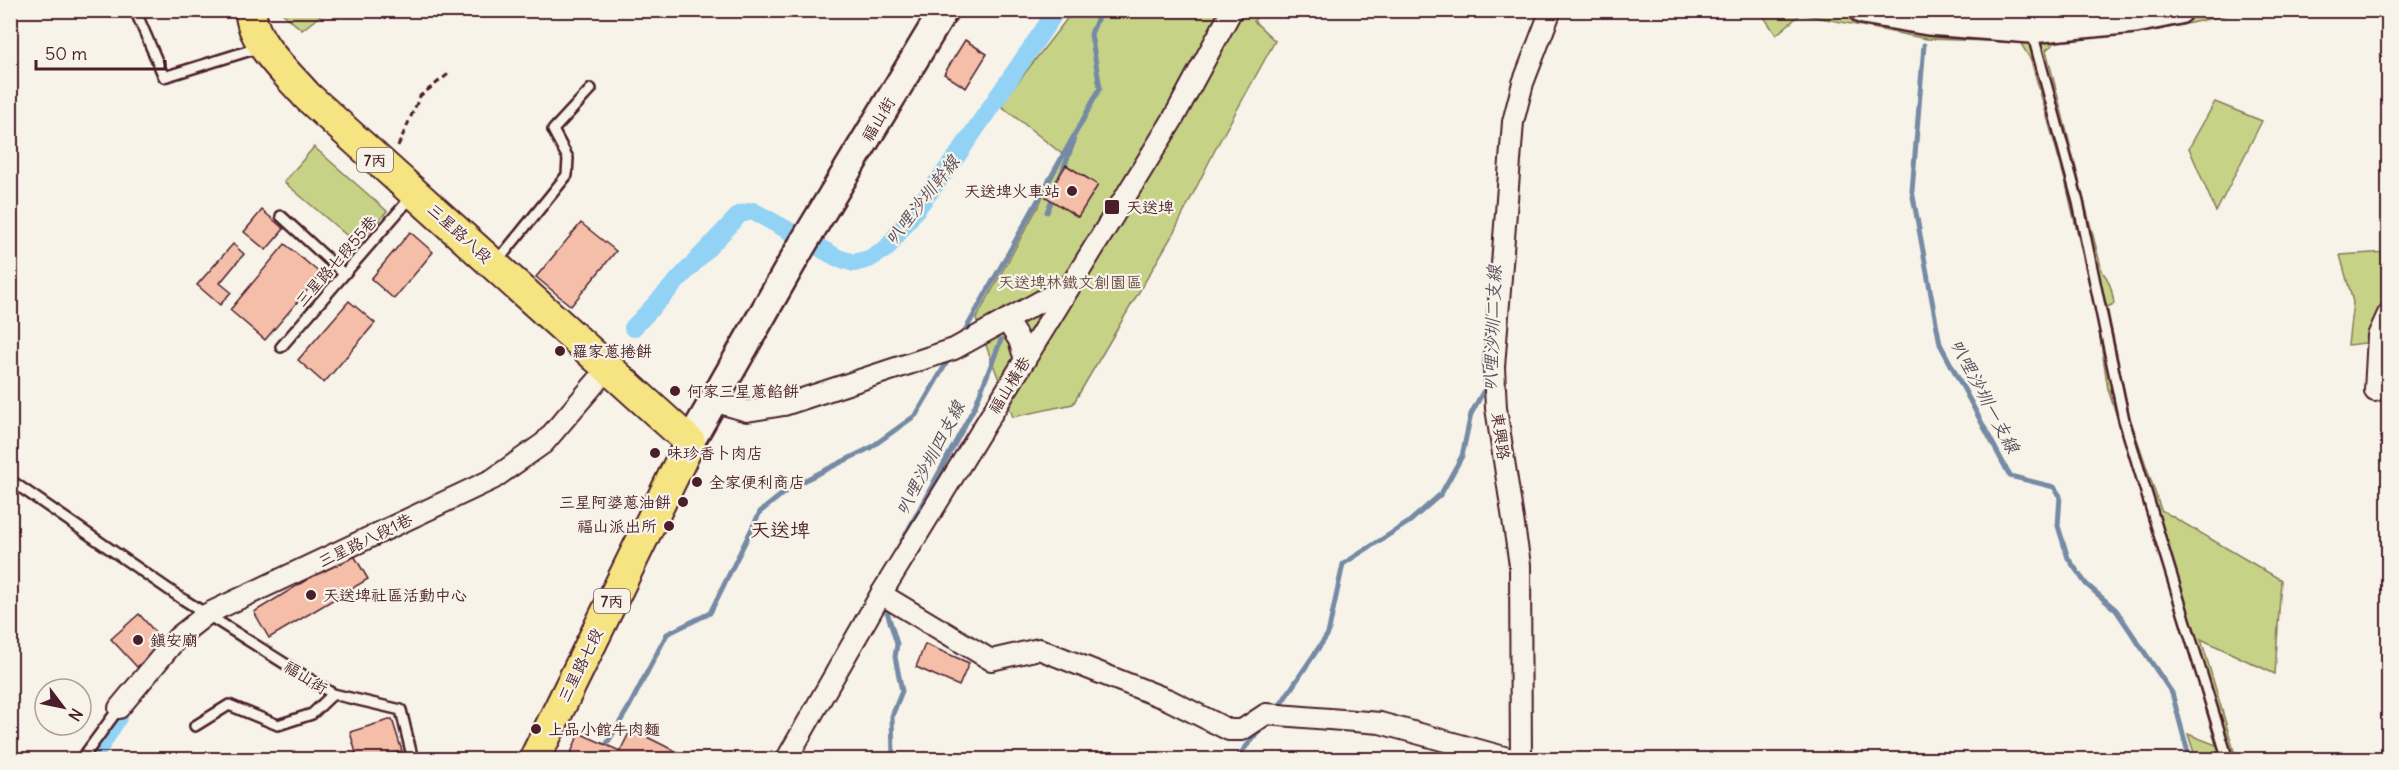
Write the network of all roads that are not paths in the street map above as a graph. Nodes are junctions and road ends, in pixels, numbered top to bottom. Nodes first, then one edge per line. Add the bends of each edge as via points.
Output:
1 (135, 10) edge
2 (944, 10) edge
3 (1232, 10) edge
4 (1551, 10) edge
5 (1863, 10) edge
6 (2180, 10) edge
7 (248, 13) edge
8 (2031, 29) junction
9 (263, 46) junction
10 (591, 88) dead end
11 (414, 193) junction
12 (280, 216) dead end
13 (495, 264) junction
14 (344, 274) junction
15 (1070, 285) junction
16 (2388, 314) edge
17 (1006, 320) junction
18 (281, 348) dead end
19 (1024, 360) junction
20 (609, 367) junction
21 (2375, 391) dead end
22 (713, 401) junction
23 (690, 442) junction
24 (10, 480) edge
25 (881, 594) junction
26 (207, 614) junction
27 (333, 694) junction
28 (118, 708) joint
29 (195, 726) dead end
30 (81, 759) edge
31 (413, 759) edge
32 (534, 759) edge
33 (786, 759) edge
34 (1515, 759) edge
35 (1521, 759) edge
36 (2229, 759) edge

1 - 9 lane via 164,77
2 - 22 street, 福山街
3 - 15 street, 福山橫巷 via 1173,120
4 - 35 street, 東興路 via 1523,83 1513,122 1494,367 1496,408 1520,565
5 - 8 street via 1928,21
6 - 8 street via 2135,19
7 - 9 main road, 三星路八段 / 7丙
8 - 36 lane via 2078,202 2124,420
9 - 11 main road, 三星路八段 / 7丙 via 307,96
10 - 13 lane via 554,130 568,158 567,175
11 - 13 main road, 三星路八段 / 7丙
11 - 14 lane, 三星路七段55巷
12 - 14 lane
13 - 20 main road, 三星路八段 / 7丙
14 - 18 lane, 三星路七段55巷
15 - 17 street
15 - 19 street, 福山橫巷
16 - 21 street via 2378,336
17 - 19 street via 1019,340
17 - 22 street via 954,349 784,405 747,411
19 - 25 street, 福山橫巷
20 - 23 main road, 三星路八段 / 7丙
20 - 26 street, 三星路八段1巷 via 544,443 493,479
22 - 23 street, 福山街
23 - 32 main road, 三星路七段 / 7丙
24 - 26 lane, 福山街
25 - 33 street, 福山橫巷
25 - 34 street via 992,660 1039,649 1169,700 1229,730 1242,730 1266,714 1380,723
26 - 27 lane, 福山街
26 - 28 street, 三星路八段1巷 via 178,637
27 - 29 lane via 312,714 278,725 229,705
27 - 31 lane, 福山街 via 401,710
28 - 30 lane

